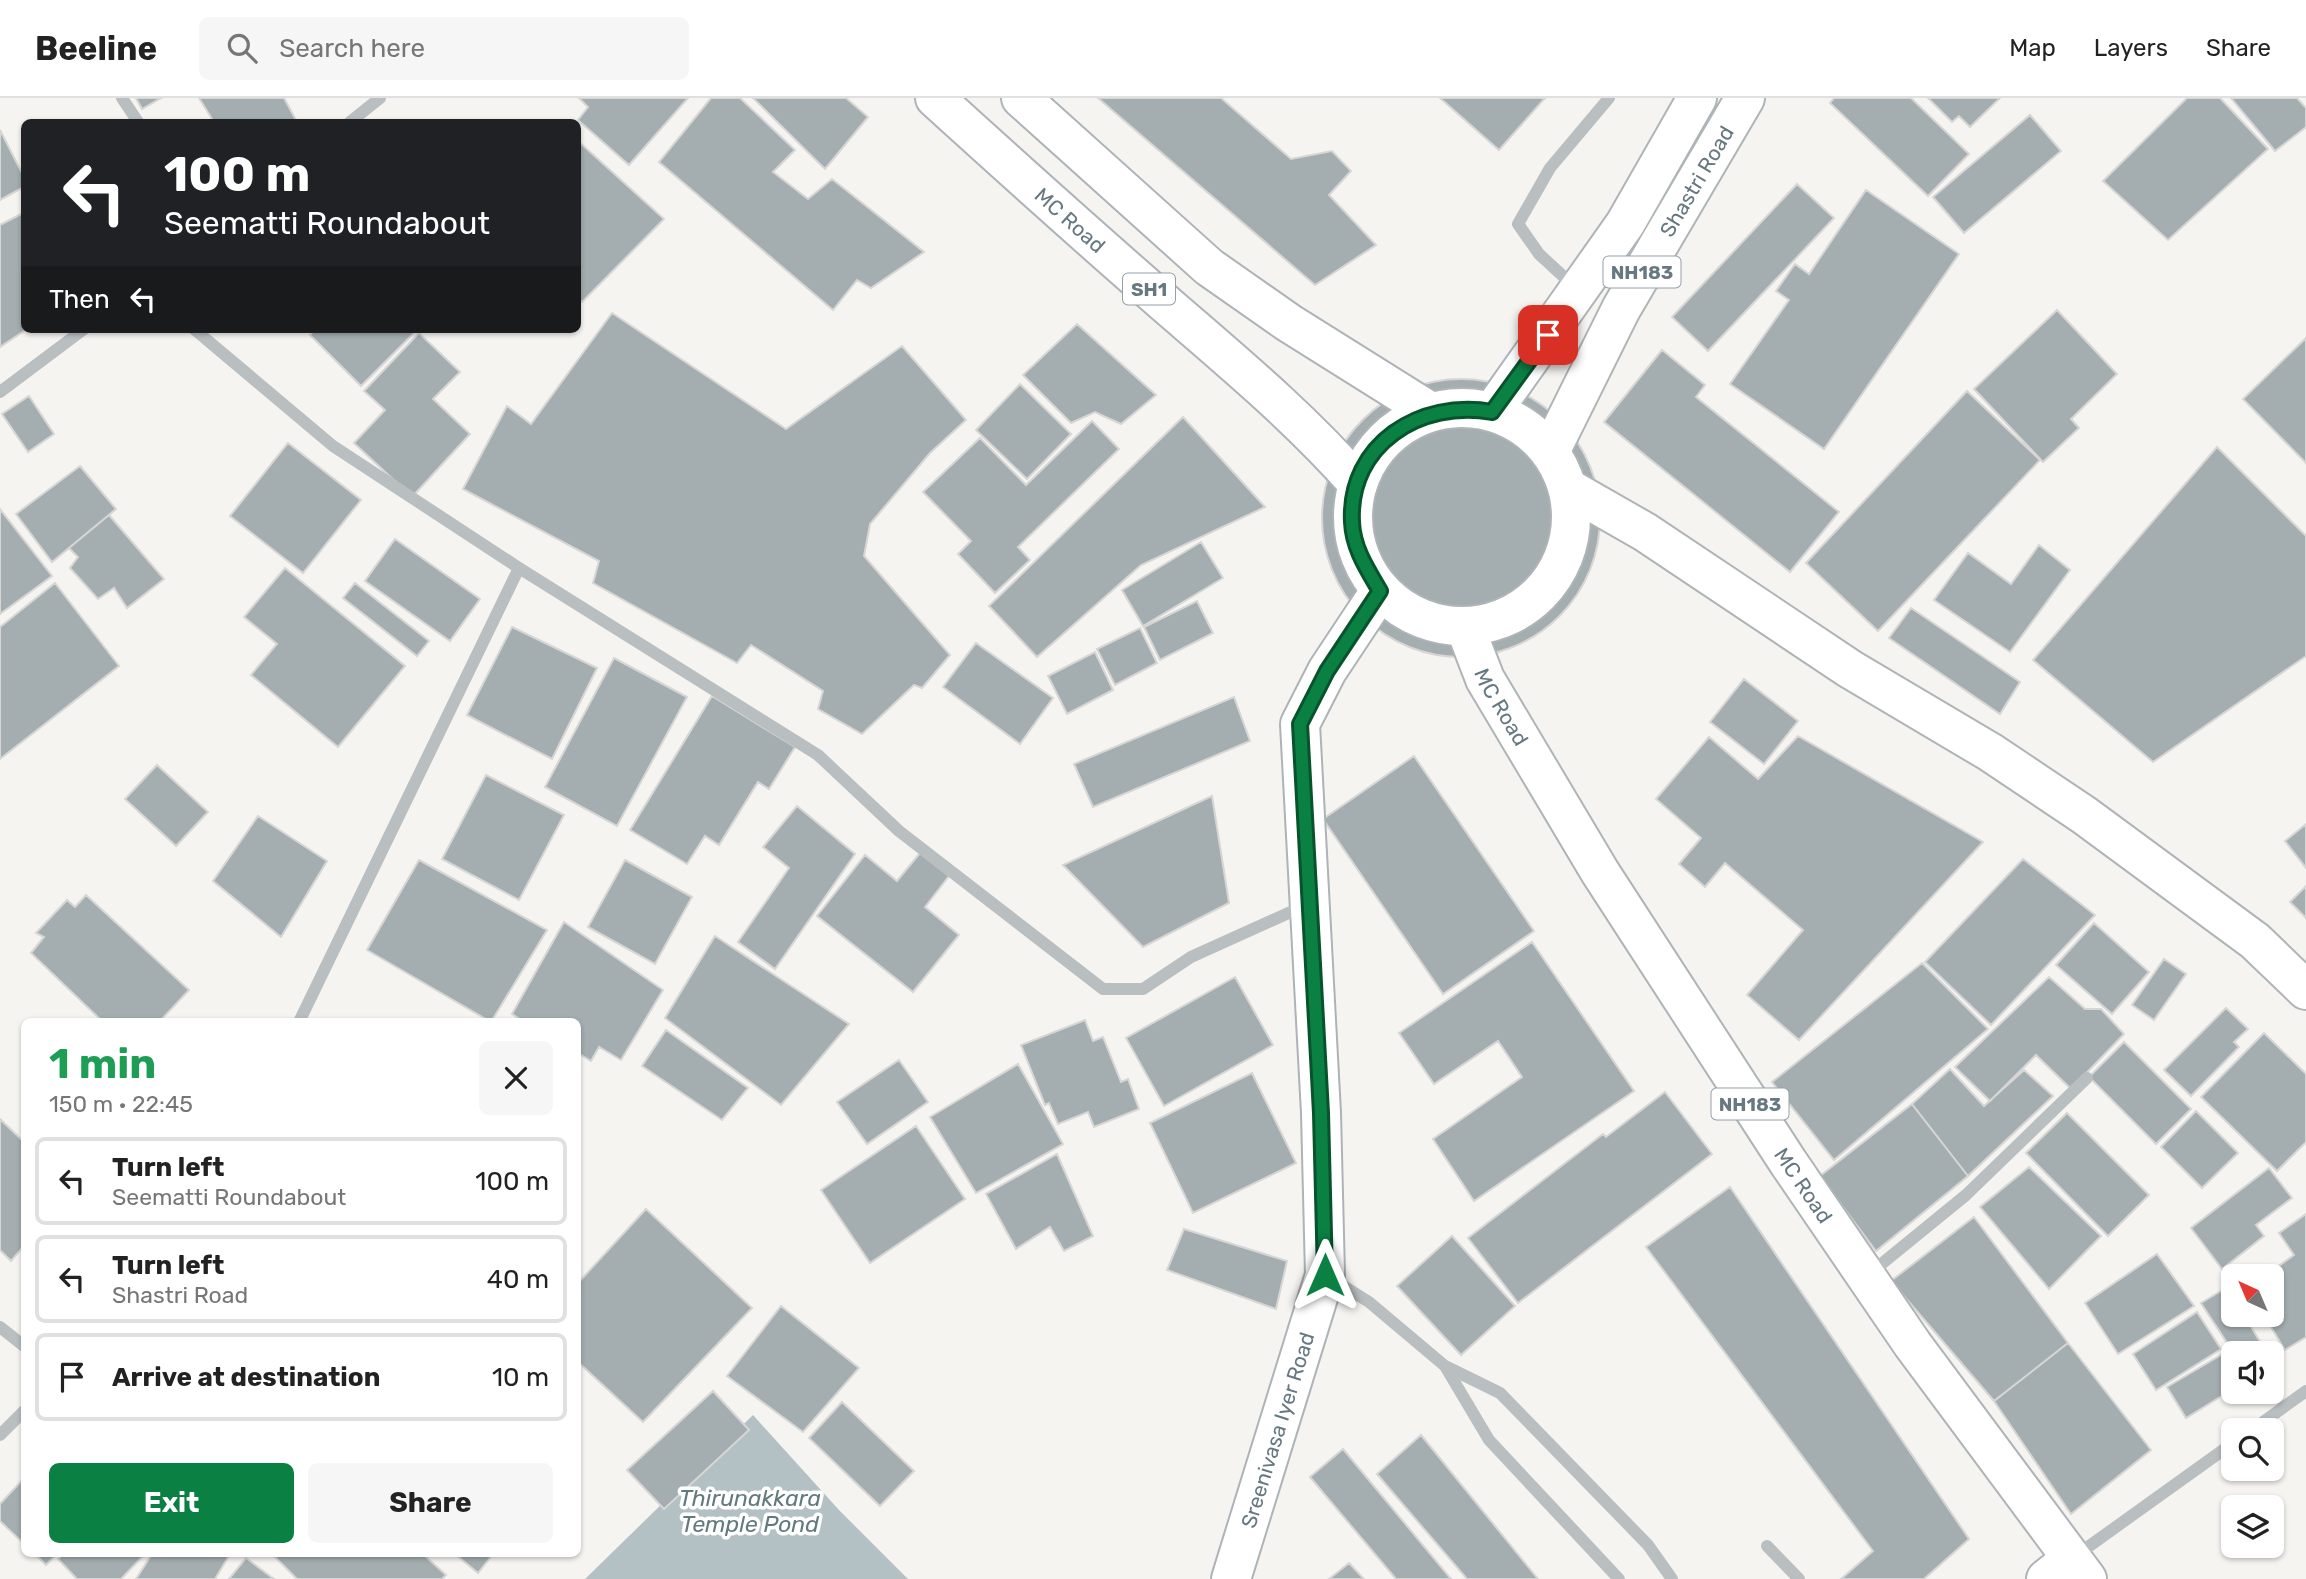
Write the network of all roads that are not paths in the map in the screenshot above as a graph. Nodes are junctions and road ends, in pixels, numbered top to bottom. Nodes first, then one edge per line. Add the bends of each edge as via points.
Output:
1 (122, 98) edge
2 (380, 98) edge
3 (935, 98) edge
4 (1021, 98) edge
5 (1609, 98) edge
6 (1697, 98) edge
7 (1745, 98) edge
8 (136, 119) edge
9 (354, 119) edge
10 (1578, 291) junction
11 (79, 333) edge
12 (199, 333) edge
13 (0, 391) edge
14 (1431, 412) junction
15 (1492, 412) junction
16 (1550, 452) junction
17 (1358, 484) junction
18 (1568, 488) junction
19 (519, 568) junction
20 (1380, 591) junction
21 (1465, 627) junction
22 (1310, 903) junction
23 (2306, 990) edge
24 (301, 1018) edge
25 (2087, 1078) dead end
26 (1325, 1275) junction
27 (1866, 1277) junction
28 (0, 1327) edge
29 (21, 1344) edge
30 (1445, 1366) junction
31 (2306, 1391) edge
32 (21, 1414) edge
33 (2269, 1418) edge
34 (0, 1435) edge
35 (2221, 1452) edge
36 (1767, 1546) dead end
37 (2068, 1573) edge
38 (1231, 1579) edge
39 (1619, 1579) edge
40 (1672, 1579) edge
41 (1799, 1579) edge

1 - 8 street
2 - 9 street
3 - 17 main road, MC Road / SH1 via 1252,376 1313,433
4 - 14 main road, SH1 via 1209,267
5 - 10 street via 1550,168 1518,224 1539,254
6 - 10 main road, Shastri Road / NH183 via 1625,225
7 - 16 main road, Shastri Road / NH183 via 1625,300
10 - 15 main road, Shastri Road / NH183
11 - 13 street
12 - 19 street via 333,446
14 - 15 main road via 1451,408
14 - 17 main road via 1399,428 1374,452
15 - 16 main road via 1524,426
16 - 18 main road
17 - 20 main road via 1352,521 1361,559
18 - 21 main road via 1570,537 1550,582 1513,614
18 - 23 main road via 1645,532 1850,670 1990,752 2084,815 2255,941
19 - 22 street via 818,755 900,831 1103,989 1143,989 1191,957
19 - 24 street
20 - 21 main road via 1405,611
20 - 22 main road, Sreenivasa Iyer Road via 1327,671 1300,724
21 - 27 main road, MC Road / NH183 via 1485,679 1600,872
22 - 26 main road, Sreenivasa Iyer Road
25 - 27 street via 1966,1195
26 - 30 street via 1369,1302
26 - 38 main road, Sreenivasa Iyer Road
27 - 37 main road, MC Road / NH183
28 - 29 street
30 - 39 street via 1489,1440
30 - 40 street via 1500,1393 1648,1545
31 - 33 street
32 - 34 street
35 - 37 street
36 - 41 street

